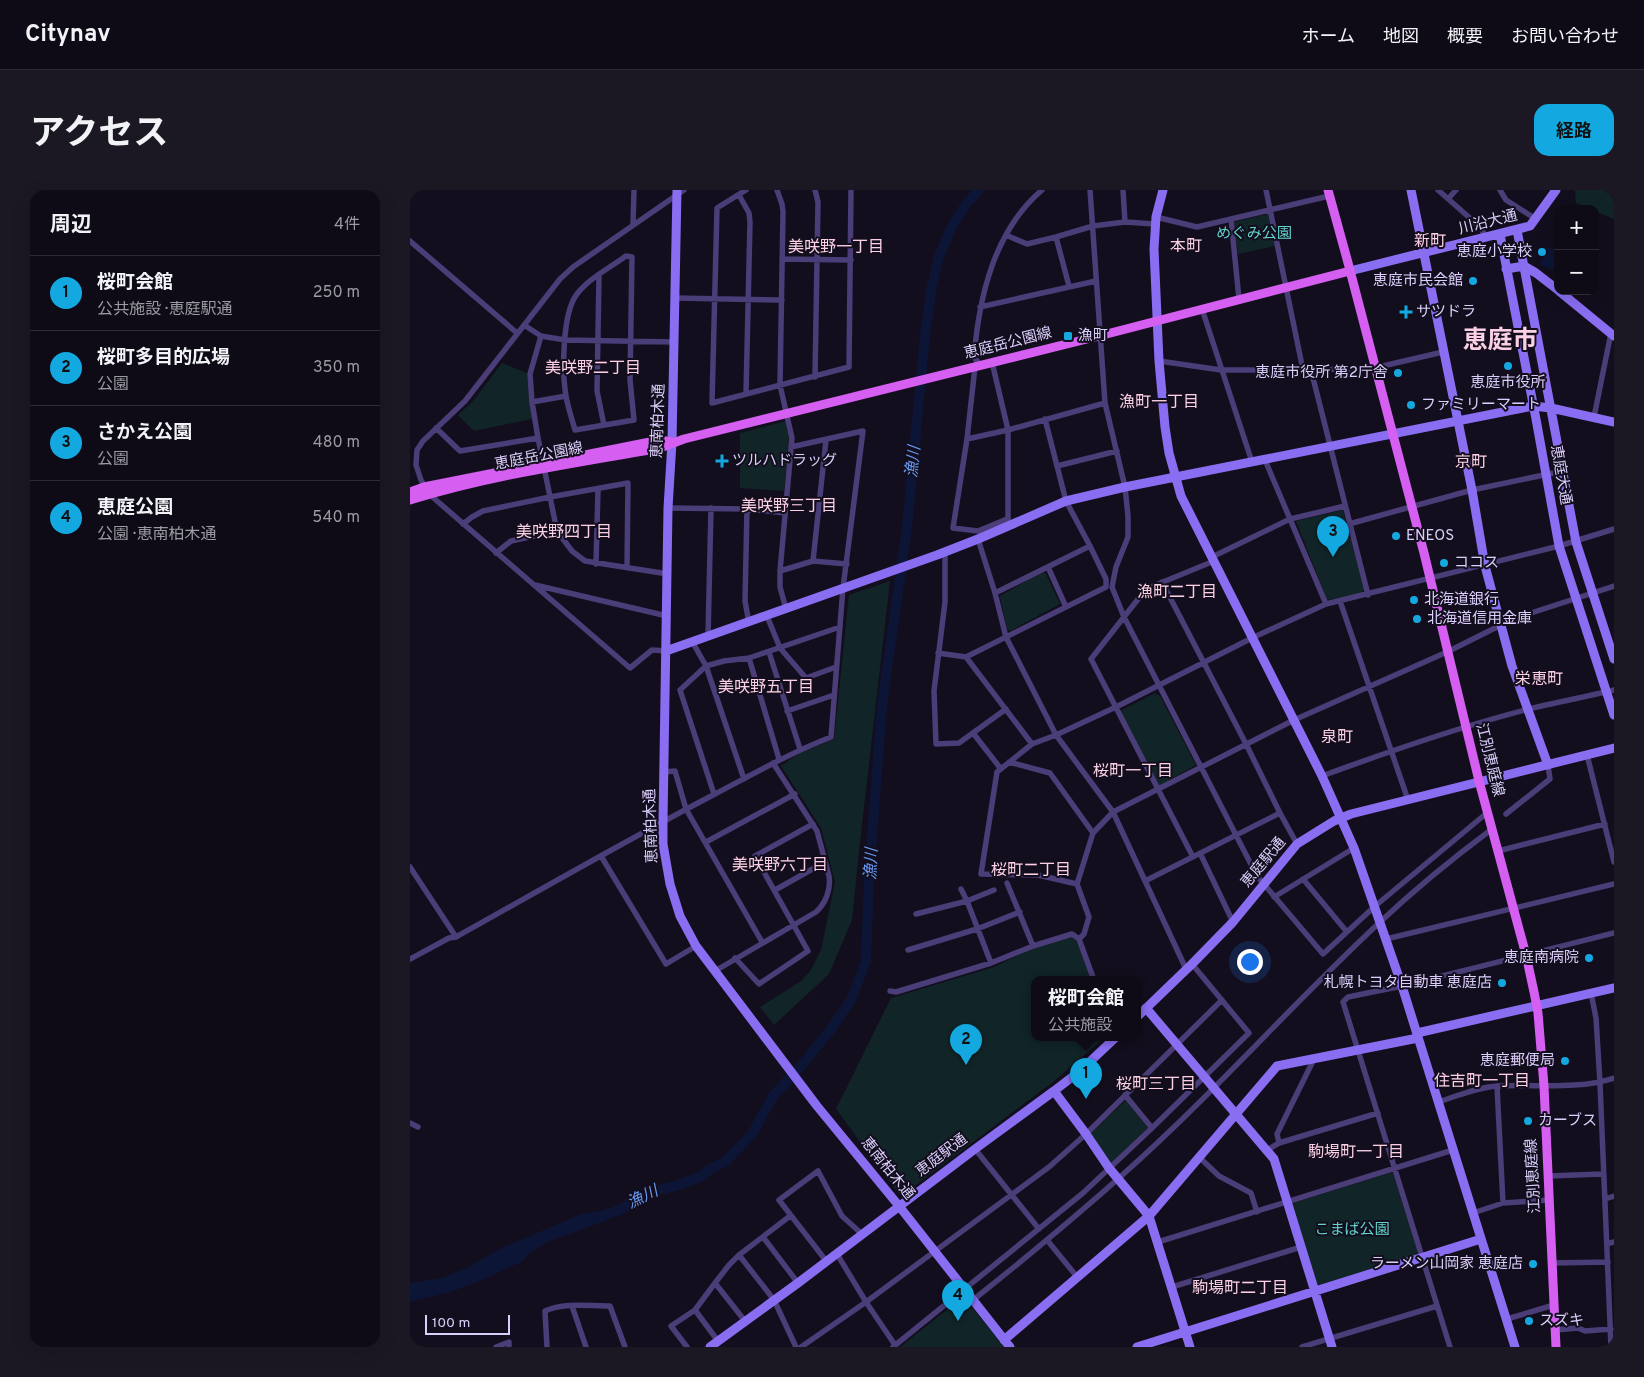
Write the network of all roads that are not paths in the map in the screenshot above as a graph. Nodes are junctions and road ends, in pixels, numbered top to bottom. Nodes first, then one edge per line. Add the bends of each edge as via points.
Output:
1 (634, 190) edge
2 (746, 190) edge
3 (776, 190) edge
4 (815, 190) edge
5 (851, 190) edge
6 (1042, 190) edge
7 (1090, 190) edge
8 (1123, 190) edge
9 (1163, 190) edge
10 (1266, 190) edge
11 (1411, 190) edge
12 (1438, 190) edge
13 (1456, 190) edge
14 (1500, 190) edge
15 (1556, 190) edge
16 (680, 192) edge
17 (1328, 193) edge
18 (739, 195) junction
19 (1448, 199) junction
20 (1270, 209) junction
21 (1232, 219) junction
22 (1536, 219) junction
23 (1155, 220) junction
24 (1125, 222) junction
25 (633, 225) junction
26 (1093, 226) junction
27 (1517, 230) junction
28 (1500, 234) junction
29 (1006, 235) junction
30 (1056, 237) junction
31 (1486, 237) junction
32 (410, 242) edge
33 (1424, 253) junction
34 (782, 259) junction
35 (816, 259) junction
36 (851, 260) junction
37 (1524, 266) junction
38 (1506, 269) junction
39 (1350, 271) junction
40 (599, 276) junction
41 (1096, 281) junction
42 (1069, 286) junction
43 (1286, 287) junction
44 (1554, 288) edge
45 (1563, 295) edge
46 (675, 298) junction
47 (715, 298) junction
48 (749, 299) junction
49 (1239, 299) junction
50 (782, 300) junction
51 (980, 307) junction
52 (1202, 309) junction
53 (1157, 320) junction
54 (524, 325) junction
55 (517, 333) junction
56 (1612, 334) edge
57 (541, 336) junction
58 (1099, 336) junction
59 (565, 340) junction
60 (598, 340) junction
61 (630, 341) junction
62 (674, 342) junction
63 (1443, 352) junction
64 (1159, 361) junction
65 (992, 362) junction
66 (978, 366) junction
67 (1374, 368) junction
68 (1222, 370) junction
69 (1303, 370) junction
70 (1311, 370) junction
71 (815, 377) junction
72 (780, 385) junction
73 (746, 394) junction
74 (566, 396) junction
75 (532, 402) junction
76 (1105, 403) junction
77 (1533, 406) junction
78 (1551, 408) junction
79 (787, 413) junction
80 (1594, 417) junction
81 (1045, 420) junction
82 (1457, 421) junction
83 (1614, 422) edge
84 (604, 425) junction
85 (436, 428) junction
86 (1008, 430) junction
87 (1392, 434) junction
88 (538, 438) junction
89 (967, 439) junction
90 (826, 440) junction
91 (672, 442) junction
92 (1330, 446) junction
93 (791, 447) junction
94 (1116, 451) junction
95 (1265, 460) junction
96 (1252, 462) junction
97 (544, 466) junction
98 (1058, 466) junction
99 (1563, 471) junction
100 (1546, 474) junction
101 (1175, 476) junction
102 (1125, 487) junction
103 (598, 489) junction
104 (427, 490) junction
105 (1472, 490) junction
106 (410, 492) edge
107 (550, 496) junction
108 (410, 500) edge
109 (1066, 501) junction
110 (1345, 506) junction
111 (668, 508) junction
112 (711, 508) junction
113 (1411, 508) junction
114 (747, 509) junction
115 (785, 513) junction
116 (1290, 519) junction
117 (1008, 522) junction
118 (463, 524) junction
119 (1349, 524) junction
120 (1614, 529) edge
121 (557, 531) junction
122 (978, 539) junction
123 (1576, 542) junction
124 (1090, 546) junction
125 (1559, 546) junction
126 (496, 553) junction
127 (941, 553) junction
128 (1213, 559) junction
129 (813, 560) junction
130 (596, 564) junction
131 (847, 564) junction
132 (1485, 566) junction
133 (1048, 567) junction
134 (627, 568) junction
135 (780, 571) junction
136 (668, 574) junction
137 (1429, 580) junction
138 (1162, 582) junction
139 (532, 585) junction
140 (1614, 586) edge
141 (848, 587) junction
142 (1592, 592) junction
143 (995, 593) junction
144 (1368, 594) junction
145 (1576, 599) junction
146 (1340, 601) junction
147 (1326, 604) junction
148 (1066, 607) junction
149 (786, 609) junction
150 (667, 616) junction
151 (767, 616) junction
152 (1124, 617) junction
153 (749, 623) junction
154 (1501, 625) junction
155 (840, 627) junction
156 (708, 637) junction
157 (1006, 637) junction
158 (1252, 638) junction
159 (693, 643) junction
160 (780, 648) junction
161 (666, 651) junction
162 (769, 652) junction
163 (1447, 652) junction
164 (938, 653) junction
165 (966, 657) junction
166 (748, 658) junction
167 (1614, 658) edge
168 (1204, 663) junction
169 (706, 666) junction
170 (836, 667) junction
171 (1159, 685) junction
172 (1370, 686) junction
173 (1610, 690) edge
174 (834, 696) junction
175 (1116, 707) junction
176 (1006, 710) junction
177 (1528, 710) junction
178 (787, 711) junction
179 (1614, 715) edge
180 (1294, 720) junction
181 (1467, 727) junction
182 (973, 733) junction
183 (1056, 735) junction
184 (1032, 744) junction
185 (1246, 744) junction
186 (1614, 748) edge
187 (800, 749) junction
188 (1392, 751) junction
189 (1587, 756) junction
190 (776, 761) junction
191 (1009, 762) junction
192 (1548, 765) junction
193 (1201, 768) junction
194 (1001, 769) junction
195 (664, 772) junction
196 (1322, 776) junction
197 (744, 779) junction
198 (1479, 781) junction
199 (1158, 788) junction
200 (714, 794) junction
201 (795, 794) junction
202 (1408, 800) junction
203 (686, 809) junction
204 (1113, 812) junction
205 (1488, 812) junction
206 (1280, 813) junction
207 (1506, 814) dead end
208 (1341, 818) junction
209 (663, 822) junction
210 (814, 824) junction
211 (1605, 824) junction
212 (1492, 829) junction
213 (1093, 833) junction
214 (1235, 836) junction
215 (706, 842) junction
216 (1298, 844) junction
217 (1354, 848) junction
218 (1498, 851) junction
219 (1200, 854) junction
220 (601, 856) junction
221 (1193, 857) junction
222 (825, 862) junction
223 (1614, 862) edge
224 (410, 867) edge
225 (1303, 879) junction
226 (1145, 881) junction
227 (1007, 883) dead end
228 (1077, 884) junction
229 (1264, 884) junction
230 (1614, 884) edge
231 (961, 889) dead end
232 (775, 890) junction
233 (994, 890) dead end
234 (1274, 896) junction
235 (967, 901) junction
236 (1374, 907) junction
237 (1513, 909) junction
238 (1020, 912) junction
239 (916, 914) dead end
240 (1233, 922) junction
241 (1380, 922) junction
242 (794, 924) junction
243 (977, 929) junction
244 (1347, 932) junction
245 (1614, 933) edge
246 (456, 938) junction
247 (1079, 939) junction
248 (1386, 940) junction
249 (762, 942) junction
250 (696, 946) junction
251 (1033, 946) junction
252 (908, 950) dead end
253 (1526, 955) junction
254 (736, 958) junction
255 (410, 959) edge
256 (991, 963) junction
257 (1189, 967) junction
258 (715, 971) junction
259 (1093, 976) edge
260 (1402, 986) junction
261 (1614, 988) edge
262 (890, 991) dead end
263 (1591, 992) junction
264 (1222, 1000) junction
265 (1536, 1005) junction
266 (1146, 1008) junction
267 (1141, 1013) edge
268 (1417, 1035) junction
269 (1112, 1041) edge
270 (1176, 1044) junction
271 (1358, 1051) junction
272 (1314, 1059) junction
273 (1204, 1077) junction
274 (1614, 1078) edge
275 (1600, 1083) junction
276 (1497, 1086) junction
277 (1544, 1086) junction
278 (1213, 1088) junction
279 (1054, 1091) junction
280 (1125, 1095) junction
281 (1438, 1102) junction
282 (1378, 1112) junction
283 (1236, 1114) junction
284 (410, 1123) edge
285 (418, 1127) dead end
286 (1152, 1128) junction
287 (1086, 1134) junction
288 (1279, 1143) junction
289 (975, 1149) junction
290 (1267, 1150) junction
291 (1453, 1150) junction
292 (1200, 1158) junction
293 (1109, 1168) junction
294 (1394, 1169) junction
295 (1603, 1174) junction
296 (1547, 1176) junction
297 (1118, 1180) junction
298 (1011, 1195) junction
299 (1614, 1196) edge
300 (1605, 1199) junction
301 (1549, 1200) junction
302 (1288, 1202) junction
303 (1502, 1203) junction
304 (900, 1206) junction
305 (1257, 1212) junction
306 (1473, 1213) junction
307 (790, 1216) junction
308 (1149, 1216) junction
309 (1039, 1229) junction
310 (863, 1234) junction
311 (762, 1237) junction
312 (1481, 1239) junction
313 (1047, 1240) junction
314 (1158, 1242) junction
315 (1614, 1242) edge
316 (1606, 1244) junction
317 (1301, 1247) junction
318 (935, 1251) junction
319 (837, 1254) junction
320 (739, 1255) junction
321 (1422, 1257) junction
322 (826, 1262) junction
323 (1608, 1262) junction
324 (1552, 1263) junction
325 (1078, 1278) junction
326 (715, 1283) junction
327 (798, 1283) junction
328 (1172, 1287) junction
329 (965, 1290) junction
330 (1314, 1290) junction
331 (1611, 1290) edge
332 (774, 1300) junction
333 (974, 1300) junction
334 (866, 1302) junction
335 (1554, 1305) junction
336 (572, 1306) junction
337 (1437, 1306) junction
338 (695, 1310) junction
339 (1507, 1319) junction
340 (745, 1321) junction
341 (1611, 1329) junction
342 (1556, 1330) junction
343 (1185, 1331) junction
344 (718, 1341) junction
345 (1007, 1343) edge
346 (1331, 1343) edge
347 (894, 1346) edge
348 (496, 1347) edge
349 (509, 1347) edge
350 (547, 1347) edge
351 (586, 1347) edge
352 (625, 1347) edge
353 (688, 1347) edge
354 (710, 1347) edge
355 (796, 1347) edge
356 (801, 1347) edge
357 (1136, 1347) edge
358 (1190, 1347) edge
359 (1302, 1347) edge
360 (1450, 1347) edge
361 (1515, 1347) edge
362 (1556, 1347) edge
363 (1611, 1347) edge

1 - 25 street
2 - 18 street
3 - 34 street via 783,212
4 - 35 street via 818,202
5 - 36 street
6 - 29 street via 1024,208
7 - 26 street
8 - 24 street
9 - 23 street
10 - 20 street
11 - 33 street
12 - 19 street
13 - 19 street
14 - 22 street via 1506,200
15 - 22 street, 川沿大通
16 - 25 street
16 - 46 street, 恵南柏木通
17 - 20 street
17 - 39 main road, 江別恵庭線
18 - 47 street via 716,208
18 - 48 street via 750,222
19 - 31 street via 1480,227
20 - 21 street
20 - 43 street
21 - 23 street via 1197,227
21 - 49 street
22 - 27 street, 川沿大通 via 1530,226
23 - 24 street
23 - 53 street
24 - 26 street
25 - 54 street via 573,267
26 - 30 street
26 - 41 street
27 - 28 street, 川沿大通
27 - 37 street, 恵庭大通
28 - 31 street, 川沿大通
28 - 38 street, 恵庭大通
29 - 30 street via 1027,244
29 - 51 street via 991,265
30 - 42 street
31 - 33 street, 川沿大通
32 - 55 street
33 - 39 street, 川沿大通
33 - 63 street
34 - 35 street
34 - 50 street
35 - 36 street
35 - 71 street
36 - 71 street via 849,367
37 - 38 street
37 - 44 street
37 - 78 street, 恵庭大通
38 - 77 street, 恵庭大通
39 - 43 main road, 恵庭岳公園線
39 - 67 main road, 江別恵庭線
40 - 59 street via 584,286 571,303
40 - 60 street
40 - 61 street via 626,256 632,257
41 - 42 street
41 - 58 street
42 - 51 street
43 - 49 main road, 恵庭岳公園線
43 - 69 street
45 - 56 street
46 - 47 street
46 - 62 street, 恵南柏木通
47 - 48 street
47 - 73 street via 712,403
48 - 50 street
48 - 73 street
49 - 52 main road, 恵庭岳公園線
50 - 72 street
51 - 66 street via 974,357
52 - 53 main road, 恵庭岳公園線
52 - 68 street
53 - 58 main road, 恵庭岳公園線
53 - 64 street
54 - 55 street
54 - 57 street
55 - 85 street via 465,401
56 - 80 street
57 - 59 street
57 - 75 street via 530,374
58 - 65 main road, 恵庭岳公園線
58 - 76 street
59 - 60 street
59 - 74 street
60 - 61 street
60 - 84 street via 597,391
61 - 62 street
61 - 84 street via 634,420
62 - 91 street, 恵南柏木通
63 - 67 street
63 - 82 street
64 - 68 street
64 - 101 street via 1165,427
65 - 66 main road, 恵庭岳公園線
65 - 86 street
66 - 79 main road, 恵庭岳公園線
66 - 89 street
67 - 70 street
67 - 87 main road, 江別恵庭線
68 - 69 street
68 - 96 street
69 - 70 street
70 - 92 street
71 - 72 street
72 - 73 street
72 - 79 street
74 - 75 street
74 - 84 street via 575,430
75 - 88 street
76 - 81 street
76 - 94 street
77 - 78 street
77 - 82 street
77 - 100 street, 恵庭大通
78 - 80 street
78 - 99 street, 恵庭大通
79 - 91 main road, 恵庭岳公園線
79 - 93 street
80 - 83 street
81 - 86 street
81 - 98 street
82 - 87 street
82 - 105 street
85 - 88 street via 460,451
85 - 104 street via 417,450 416,465
86 - 89 street
86 - 117 street
87 - 92 street
87 - 113 main road, 江別恵庭線
88 - 97 street
89 - 117 street via 953,528 978,532
90 - 93 street
90 - 129 street
90 - 131 street via 863,431
91 - 97 main road, 恵庭岳公園線 via 660,440
91 - 111 street, 恵南柏木通
92 - 95 street
92 - 110 street
93 - 115 street
94 - 98 street
94 - 102 street
95 - 96 street
95 - 116 street
96 - 101 street
97 - 104 main road, 恵庭岳公園線
97 - 107 street
98 - 109 street
99 - 100 street
99 - 123 street, 恵庭大通
100 - 105 street
100 - 125 street, 恵庭大通
101 - 102 street
101 - 128 street via 1181,496
102 - 109 street
102 - 152 street via 1128,537 1112,587
103 - 107 street
103 - 130 street
103 - 134 street via 628,483
104 - 106 main road, 恵庭岳公園線
104 - 108 main road, 恵庭岳公園線
104 - 118 street
105 - 113 street
105 - 132 street
107 - 118 street via 483,511
107 - 121 street
109 - 117 street
109 - 124 street
110 - 116 street
110 - 119 street
111 - 112 street
111 - 136 street, 恵南柏木通
112 - 114 street
112 - 156 street
113 - 119 street
113 - 137 main road, 江別恵庭線
114 - 115 street
114 - 153 street via 745,601
115 - 135 street
116 - 128 street
116 - 147 street
117 - 122 street
118 - 126 street
119 - 144 street
120 - 123 street
121 - 126 street via 511,541
121 - 130 street via 578,556
122 - 127 street
122 - 143 street
123 - 125 street
123 - 142 street, 恵庭大通
124 - 133 street
124 - 148 street via 1106,579 1106,586
125 - 132 street
125 - 145 street, 恵庭大通
126 - 139 street
127 - 141 street
127 - 164 street via 945,602
128 - 138 street
128 - 158 street
129 - 131 street
129 - 135 street
130 - 134 street
131 - 141 street
132 - 137 street
132 - 154 street
133 - 143 street
133 - 148 street
134 - 136 street
135 - 149 street
136 - 150 street, 恵南柏木通
137 - 144 street
137 - 163 main road, 江別恵庭線
138 - 152 street via 1146,589
138 - 168 street
139 - 150 street
139 - 161 street via 630,668 652,650
140 - 142 street
141 - 149 street
141 - 155 street
142 - 145 street
142 - 167 street, 恵庭大通
143 - 157 street
144 - 146 street
145 - 154 street
145 - 173 street, 恵庭大通
146 - 147 street
146 - 172 street
147 - 158 street
148 - 157 street
149 - 151 street
150 - 161 street, 恵南柏木通
151 - 153 street
151 - 160 street
152 - 171 street
152 - 175 street via 1091,659
153 - 156 street
154 - 163 street
154 - 177 street
155 - 160 street
155 - 170 street
156 - 159 street
157 - 165 street
157 - 183 street
158 - 168 street
158 - 180 street
159 - 161 street
159 - 169 street
160 - 162 street
160 - 170 street via 806,678
161 - 195 street, 恵南柏木通
162 - 166 street
162 - 178 street
163 - 172 street
163 - 181 main road, 江別恵庭線
164 - 165 street
164 - 182 street via 934,691 936,744 959,743
165 - 176 street
166 - 169 street
166 - 190 street
168 - 171 street
168 - 185 street
169 - 197 street
169 - 200 street via 680,690
170 - 174 street
171 - 175 street
171 - 193 street
172 - 180 street
172 - 188 street
173 - 177 street
173 - 179 street, 恵庭大通
174 - 178 street
174 - 187 street via 830,737
175 - 183 street
175 - 199 street
176 - 182 street
176 - 184 street
177 - 181 street
177 - 192 street
178 - 187 street
180 - 185 street
180 - 196 street
181 - 188 street
181 - 198 main road, 江別恵庭線
182 - 194 street
183 - 184 street
183 - 204 street
184 - 191 street
185 - 193 street
185 - 206 street
186 - 189 street, 恵庭駅通
187 - 190 street
188 - 196 street
188 - 202 street
189 - 192 street, 恵庭駅通
189 - 211 street
190 - 197 street
190 - 201 street
191 - 194 street
191 - 213 street via 1050,772
192 - 198 street, 恵庭駅通
192 - 207 street via 1550,779
193 - 199 street
193 - 214 street
194 - 228 street via 997,772 981,874 1038,875
195 - 203 street via 675,771
195 - 209 street, 恵南柏木通
196 - 208 street
197 - 200 street
198 - 202 street, 恵庭駅通
198 - 205 main road, 江別恵庭線
199 - 204 street
199 - 221 street
200 - 203 street
201 - 210 street
201 - 215 street
202 - 208 street, 恵庭駅通
203 - 209 street
203 - 215 street
204 - 213 street
204 - 226 street
205 - 212 main road, 江別恵庭線
205 - 236 street
206 - 214 street
206 - 216 street
208 - 216 street, 恵庭駅通
208 - 217 street
209 - 220 street
209 - 250 street, 恵南柏木通 via 670,884 680,916
210 - 222 street
210 - 232 street via 756,856
211 - 218 street
211 - 223 street
212 - 218 main road, 江別恵庭線
212 - 241 street
213 - 228 street
214 - 219 street
214 - 229 street
215 - 249 street
216 - 229 street, 恵庭駅通
217 - 225 street
217 - 236 street
218 - 237 main road, 江別恵庭線
219 - 221 street
219 - 240 street
220 - 246 street
220 - 250 street via 666,964
221 - 226 street
222 - 232 street
222 - 242 street via 830,883 821,908
224 - 246 street
225 - 234 street
225 - 244 street
226 - 257 street
227 - 238 street
228 - 247 street via 1089,917
229 - 234 street
229 - 240 street, 恵庭駅通
230 - 237 street
231 - 235 street
232 - 242 street
233 - 235 street
234 - 244 street via 1323,954
235 - 239 street
235 - 243 street
236 - 241 street
236 - 244 street
237 - 248 street
237 - 253 main road, 江別恵庭線
238 - 243 street
238 - 251 street
240 - 257 street, 恵庭駅通
241 - 248 street
241 - 278 street
242 - 249 street
242 - 254 street via 808,951 759,984
243 - 252 street
243 - 256 street
245 - 253 street
246 - 255 street via 449,938
247 - 251 street via 1072,934
247 - 259 street
248 - 260 street
249 - 254 street
250 - 258 street, 恵南柏木通
251 - 256 street
253 - 260 street
253 - 265 main road, 江別恵庭線
254 - 258 street
256 - 262 street via 896,992
257 - 264 street
257 - 266 street, 恵庭駅通
258 - 304 street, 恵南柏木通 via 817,1106
260 - 268 street
260 - 271 street via 1348,997 1343,1002
261 - 263 street
263 - 265 street
263 - 275 street
264 - 270 street
264 - 273 street via 1248,1033
265 - 268 street
265 - 277 main road, 江別恵庭線
266 - 267 street, 恵庭駅通
266 - 270 street
268 - 271 street
268 - 281 street
269 - 279 street, 恵庭駅通
270 - 273 street
270 - 280 street
271 - 272 street
271 - 282 street
272 - 283 street via 1277,1066
272 - 288 street via 1277,1134
273 - 278 street
273 - 286 street
274 - 275 street
275 - 277 street
275 - 295 street
276 - 277 street
276 - 281 street
276 - 303 street
277 - 296 main road, 江別恵庭線
278 - 283 street
278 - 297 street
279 - 287 street
279 - 289 street, 恵庭駅通
280 - 286 street
280 - 287 street
281 - 291 street
282 - 288 street
282 - 294 street
283 - 290 street
283 - 292 street
284 - 285 street
286 - 293 street
287 - 293 street
287 - 298 street
288 - 290 street
289 - 298 street
289 - 304 street, 恵庭駅通
290 - 302 street via 1274,1159
291 - 294 street
291 - 306 street
292 - 305 street via 1220,1176 1251,1193
292 - 308 street
293 - 297 street
293 - 309 street
294 - 302 street
294 - 321 street
295 - 296 street
295 - 300 street
296 - 301 main road, 江別恵庭線
297 - 308 street
297 - 313 street
298 - 309 street
298 - 318 street
299 - 300 street
300 - 316 street
301 - 303 street
301 - 324 main road, 江別恵庭線
302 - 305 street
302 - 317 street
303 - 306 street
304 - 310 street, 恵庭駅通
304 - 318 street, 恵南柏木通
305 - 314 street
306 - 312 street
307 - 310 street via 779,1200 818,1171 842,1216
307 - 311 street
307 - 322 street
308 - 314 street
308 - 325 street
309 - 329 street
310 - 319 street, 恵庭駅通
311 - 320 street
311 - 327 street
312 - 321 street
312 - 339 street
313 - 325 street
313 - 333 street
314 - 328 street
315 - 316 street
316 - 323 street
317 - 328 street
317 - 330 street
318 - 329 street, 恵南柏木通
318 - 334 street
319 - 322 street, 恵庭駅通
319 - 334 street
320 - 326 street
320 - 332 street
321 - 330 street
321 - 337 street
322 - 327 street, 恵庭駅通
323 - 324 street
323 - 331 street
324 - 335 main road, 江別恵庭線
325 - 345 street
326 - 338 street
326 - 340 street
327 - 332 street, 恵庭駅通
328 - 343 street
329 - 333 street, 恵南柏木通
329 - 347 street
330 - 343 street
330 - 346 street
331 - 341 street
332 - 340 street, 恵庭駅通
332 - 355 street
333 - 345 street, 恵南柏木通
334 - 347 street
334 - 356 street
335 - 339 street
335 - 342 main road, 江別恵庭線
336 - 350 street via 545,1311
336 - 351 street
336 - 352 street via 610,1306
337 - 346 street
337 - 360 street
338 - 344 street
338 - 353 street via 671,1326
339 - 361 street
340 - 344 street, 恵庭駅通
341 - 342 street
341 - 363 street
342 - 362 main road, 江別恵庭線
343 - 357 street
343 - 358 street
344 - 354 street, 恵庭駅通
346 - 359 street
348 - 349 street via 509,1342

